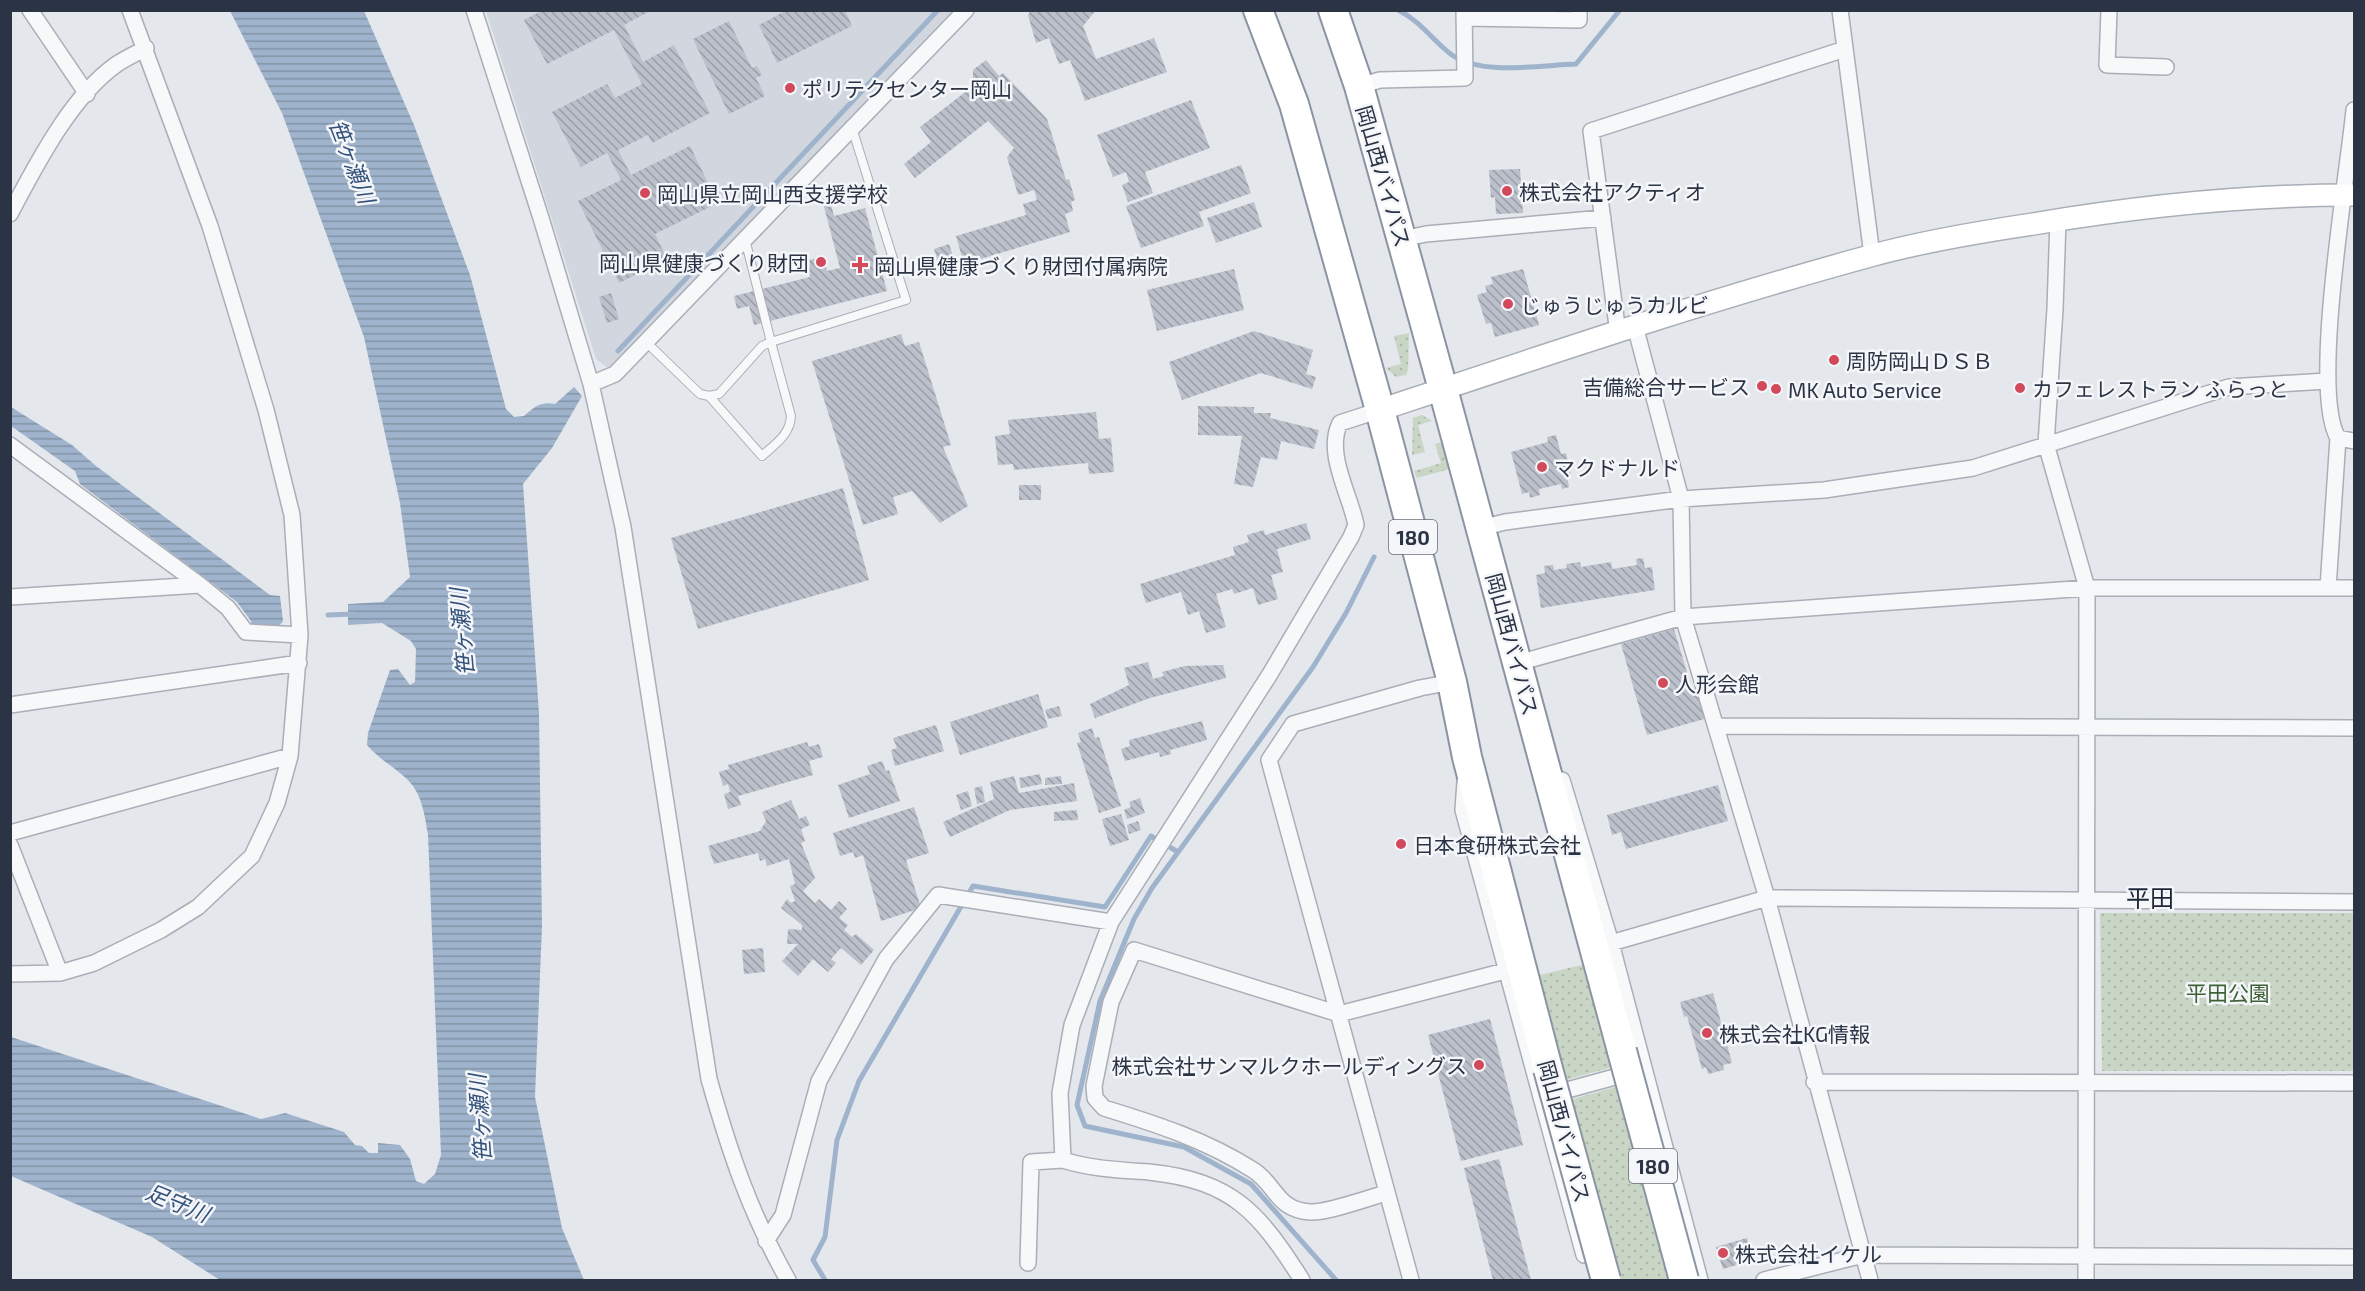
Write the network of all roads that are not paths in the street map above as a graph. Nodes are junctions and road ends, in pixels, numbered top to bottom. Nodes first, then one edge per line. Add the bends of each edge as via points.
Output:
1 (30, 10) edge
2 (130, 10) edge
3 (474, 10) edge
4 (966, 10) edge
5 (1258, 10) edge
6 (1333, 10) edge
7 (1579, 10) edge
8 (1840, 10) edge
9 (2109, 10) edge
10 (1464, 14) edge
11 (146, 48) junction
12 (1845, 49) junction
13 (2166, 68) dead end
14 (1359, 86) junction
15 (87, 94) junction
16 (2355, 110) edge
17 (852, 128) junction
18 (2349, 195) edge
19 (10, 214) edge
20 (1603, 218) junction
21 (2058, 220) junction
22 (745, 239) junction
23 (1402, 239) junction
24 (1872, 255) junction
25 (1626, 329) junction
26 (646, 342) junction
27 (771, 342) junction
28 (2327, 381) junction
29 (591, 384) junction
30 (1443, 389) junction
31 (709, 396) junction
32 (1380, 410) junction
33 (2338, 438) junction
34 (2355, 441) edge
35 (2046, 444) junction
36 (10, 445) edge
37 (1681, 499) junction
38 (1481, 528) junction
39 (200, 585) junction
40 (2087, 588) junction
41 (2328, 588) junction
42 (2355, 588) edge
43 (10, 597) edge
44 (1683, 617) junction
45 (300, 635) junction
46 (299, 663) junction
47 (1518, 663) junction
48 (1452, 682) junction
49 (10, 705) edge
50 (1716, 726) junction
51 (1536, 727) junction
52 (2087, 727) junction
53 (2355, 728) edge
54 (290, 756) junction
55 (1467, 757) junction
56 (10, 833) edge
57 (10, 845) edge
58 (1767, 898) junction
59 (2088, 901) junction
60 (2355, 902) edge
61 (1112, 922) junction
62 (1611, 943) junction
63 (1505, 971) junction
64 (60, 973) junction
65 (10, 974) edge
66 (1339, 1014) junction
67 (1644, 1068) junction
68 (1814, 1082) junction
69 (2087, 1083) junction
70 (2355, 1083) edge
71 (1540, 1097) junction
72 (1063, 1160) junction
73 (1386, 1193) junction
74 (766, 1241) junction
75 (1863, 1255) junction
76 (2086, 1257) junction
77 (2355, 1257) edge
78 (1028, 1263) dead end
79 (788, 1281) edge
80 (1302, 1281) edge
81 (1411, 1281) edge
82 (1592, 1281) edge
83 (1606, 1281) edge
84 (1684, 1281) edge
85 (1700, 1281) edge
86 (1764, 1281) edge
87 (1870, 1281) edge
88 (2086, 1281) edge

1 - 15 street
2 - 11 street
3 - 29 street
4 - 17 street
5 - 32 highway, 岡山西バイパス / 180 via 1294,104
6 - 14 highway, 岡山西バイパス / 180
7 - 10 street via 1578,20
8 - 12 street
9 - 13 street via 2107,65
10 - 14 street via 1465,78 1380,80
11 - 15 street via 117,64
11 - 45 street via 210,226 266,410 292,515
12 - 20 street via 1591,131
12 - 24 street
14 - 23 highway, 岡山西バイパス / 180
15 - 19 street via 45,149
16 - 18 street
17 - 22 street
17 - 27 lane via 906,300
18 - 21 street via 2236,199
18 - 28 street
20 - 23 street
20 - 25 street
21 - 24 street
21 - 35 street
22 - 26 street
22 - 27 lane
23 - 30 highway, 岡山西バイパス / 180
24 - 25 street
25 - 30 street
25 - 37 street
26 - 29 street via 615,374
26 - 31 lane via 700,394
27 - 31 lane via 762,346 718,394
27 - 31 lane via 791,416 786,434 762,456
28 - 33 street
28 - 35 street via 2229,387
29 - 74 street via 623,527 709,1079 732,1162
30 - 32 street
30 - 38 highway, 岡山西バイパス / 180
32 - 48 highway, 岡山西バイパス / 180
32 - 61 street via 1340,423 1334,436 1356,525 1351,537 1270,674
33 - 34 street
33 - 41 street
35 - 37 street via 1961,470 1824,490
35 - 40 street
36 - 39 street
37 - 38 street
37 - 44 street
38 - 47 highway, 岡山西バイパス / 180
39 - 43 street
39 - 45 street via 228,608 246,632
40 - 41 street
40 - 44 street
40 - 52 street
41 - 42 street
44 - 47 street
44 - 50 street
45 - 46 street
46 - 49 street
46 - 54 street
47 - 51 highway, 岡山西バイパス / 180
48 - 55 highway, 岡山西バイパス / 180
48 - 66 street via 1293,724 1269,760
50 - 52 street
50 - 58 street
51 - 62 street via 1562,780
51 - 84 highway, 岡山西バイパス / 180, bridge
52 - 53 street
52 - 59 street
54 - 56 street
54 - 64 street via 265,832 252,856 226,882 198,907 161,930 94,963
55 - 63 street via 1463,810
55 - 83 highway, 岡山西バイパス / 180, bridge
57 - 64 street
58 - 59 street
58 - 62 street
58 - 68 street
59 - 60 street
59 - 69 street
61 - 72 street via 1072,1026 1060,1093
61 - 74 street via 938,895 886,959 819,1081 783,1215
62 - 67 street
63 - 66 street
63 - 71 street
64 - 65 street
66 - 73 street
66 - 73 street via 1134,950 1112,1002 1094,1086 1095,1098 1104,1108 1189,1135 1255,1171 1282,1203 1294,1208 1312,1212
67 - 71 street
67 - 85 street
68 - 69 street
68 - 75 street
69 - 70 street
69 - 76 street
71 - 82 street
72 - 78 street via 1031,1162
72 - 80 street via 1080,1166 1168,1174 1232,1197 1261,1220
73 - 81 street
74 - 79 street
75 - 76 street
75 - 86 street
75 - 87 street
76 - 77 street
76 - 88 street

